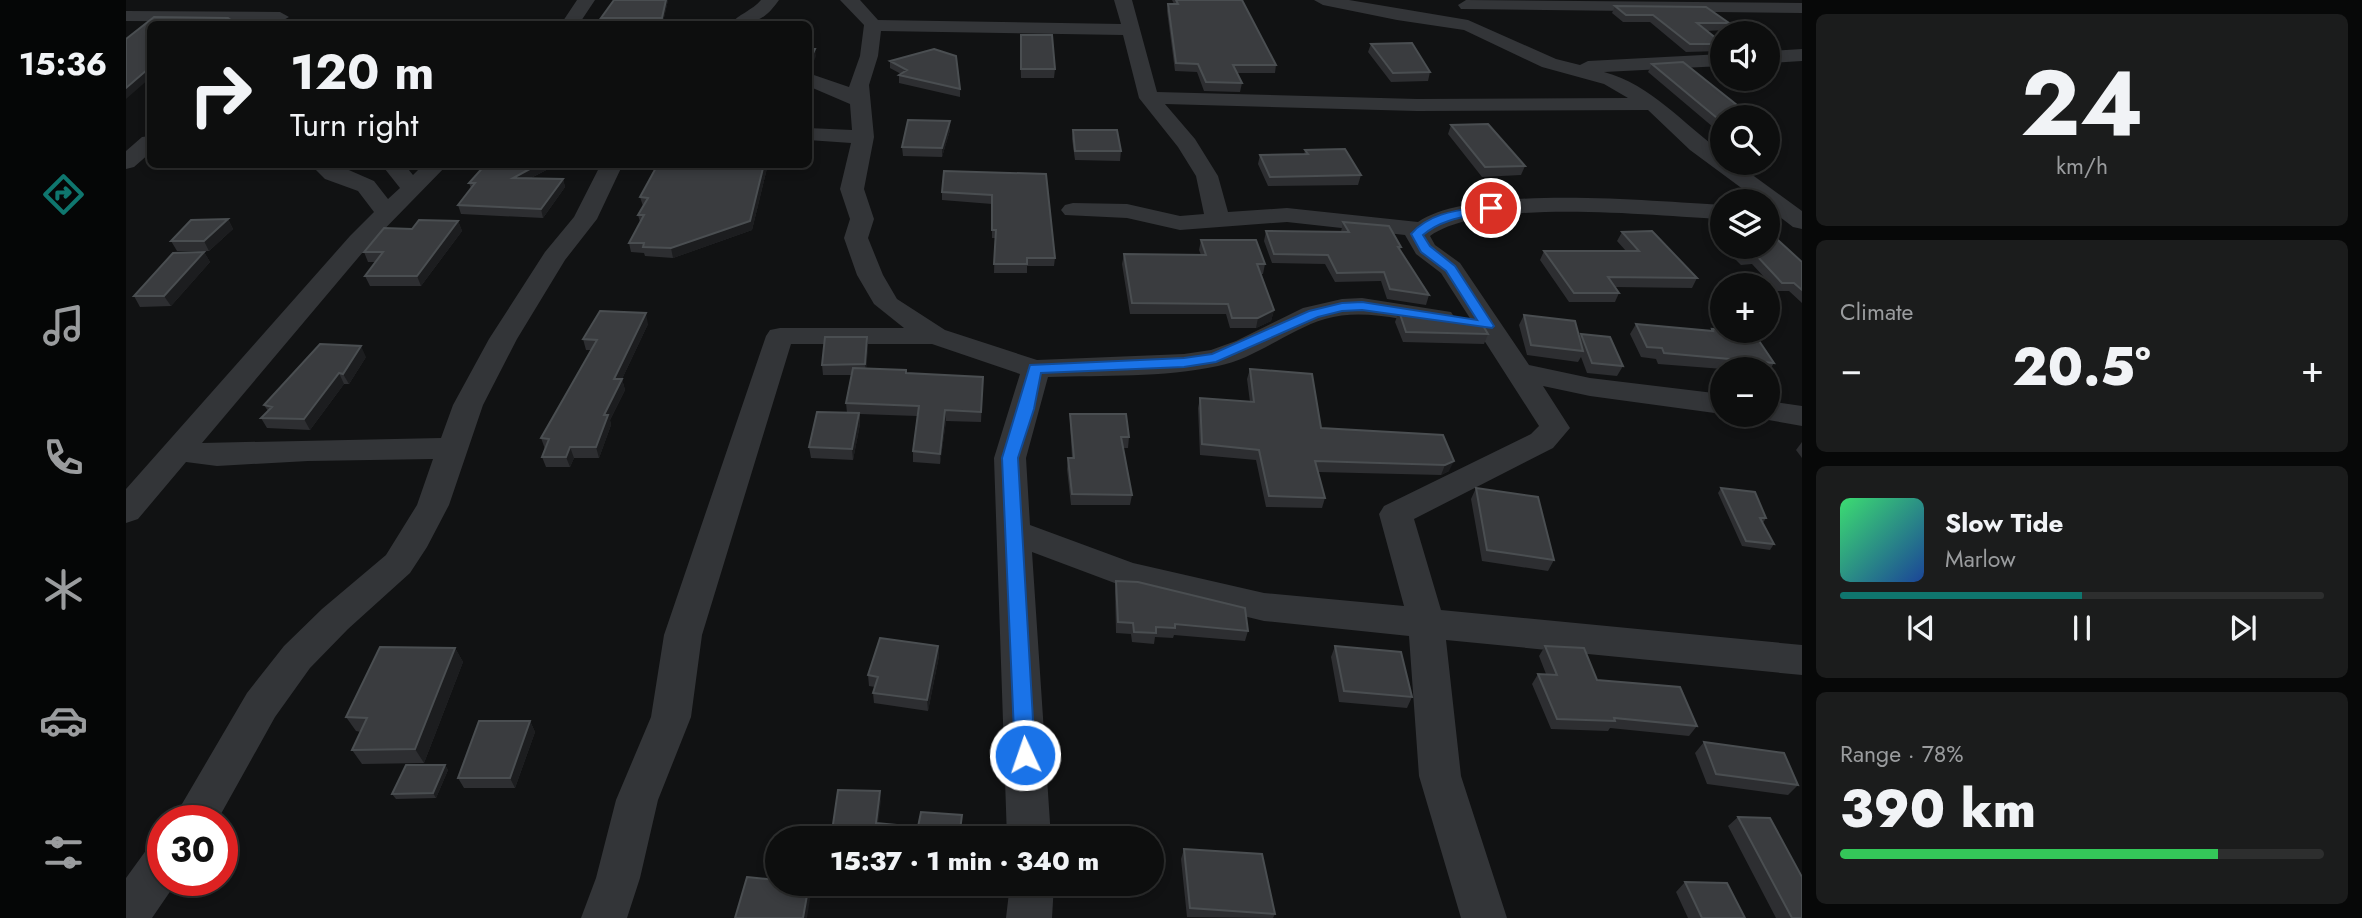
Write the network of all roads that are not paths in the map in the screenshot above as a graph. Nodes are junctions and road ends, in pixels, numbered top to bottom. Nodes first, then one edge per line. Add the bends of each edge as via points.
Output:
1 (247, 0) edge
2 (586, 0) edge
3 (770, 0) edge
4 (849, 0) edge
5 (1123, 0) edge
6 (1303, 0) edge
7 (1323, 0) edge
8 (1466, 2) edge
9 (1585, 3) edge
10 (1802, 8) edge
11 (282, 14) edge
12 (126, 16) edge
13 (572, 21) edge
14 (746, 21) edge
15 (873, 25) junction
16 (1468, 25) junction
17 (1130, 30) junction
18 (1492, 34) junction
19 (1802, 55) edge
20 (1780, 56) edge
21 (1710, 61) edge
22 (1562, 68) junction
23 (812, 80) edge
24 (1149, 98) junction
25 (862, 102) junction
26 (1653, 104) junction
27 (812, 134) edge
28 (863, 136) junction
29 (147, 144) edge
30 (126, 162) edge
31 (326, 168) edge
32 (395, 168) edge
33 (433, 168) edge
34 (610, 168) edge
35 (412, 188) junction
36 (1073, 210) dead end
37 (1710, 212) edge
38 (387, 213) junction
39 (1787, 216) edge
40 (1218, 222) junction
41 (1420, 230) junction
42 (1487, 326) junction
43 (935, 336) junction
44 (1035, 369) junction
45 (1519, 372) junction
46 (1710, 402) edge
47 (1780, 413) edge
48 (1802, 416) edge
49 (452, 448) junction
50 (177, 451) junction
51 (126, 511) edge
52 (1014, 532) junction
53 (1426, 622) junction
54 (1802, 660) edge
55 (203, 805) edge
56 (1028, 826) edge
57 (147, 887) edge
58 (1031, 896) edge
59 (126, 917) edge
60 (604, 918) edge
61 (1029, 918) edge
62 (1483, 918) edge

1 - 11 street
2 - 13 street
3 - 14 street
4 - 15 street
5 - 17 street
6 - 18 street via 1335,13
7 - 16 street
8 - 9 street
8 - 16 street
9 - 10 street
11 - 12 street
15 - 17 street
15 - 25 street via 859,85
16 - 18 street
17 - 24 street
18 - 22 street
19 - 20 street
21 - 22 street
22 - 26 street via 1611,80
23 - 25 street
24 - 26 street via 1417,105
24 - 40 street via 1207,176
25 - 28 street
26 - 39 street
27 - 28 street
28 - 43 street via 852,189 862,219 856,239 887,304
29 - 30 street
31 - 38 street via 366,186
32 - 35 street
33 - 35 street
34 - 49 street via 585,219 554,257 503,338 468,405
35 - 38 street
36 - 40 street via 1128,211 1168,222
37 - 41 street via 1509,205 1446,216
38 - 50 street
40 - 41 street via 1287,215
41 - 42 street via 1419,242 1451,268
42 - 44 street via 1362,306 1342,307 1314,314 1216,358
42 - 45 street
43 - 44 street
43 - 60 street via 780,336 683,635 671,717 637,800
44 - 52 street via 1010,458
45 - 46 street via 1590,387
45 - 53 street via 1555,428 1542,441 1396,514
47 - 48 street
49 - 50 street via 217,455
49 - 55 street via 433,505 398,564 297,657 261,705
50 - 51 street
52 - 53 street via 1128,575 1264,607
52 - 56 street
53 - 54 street
53 - 62 street via 1440,776
57 - 59 street
58 - 61 street

